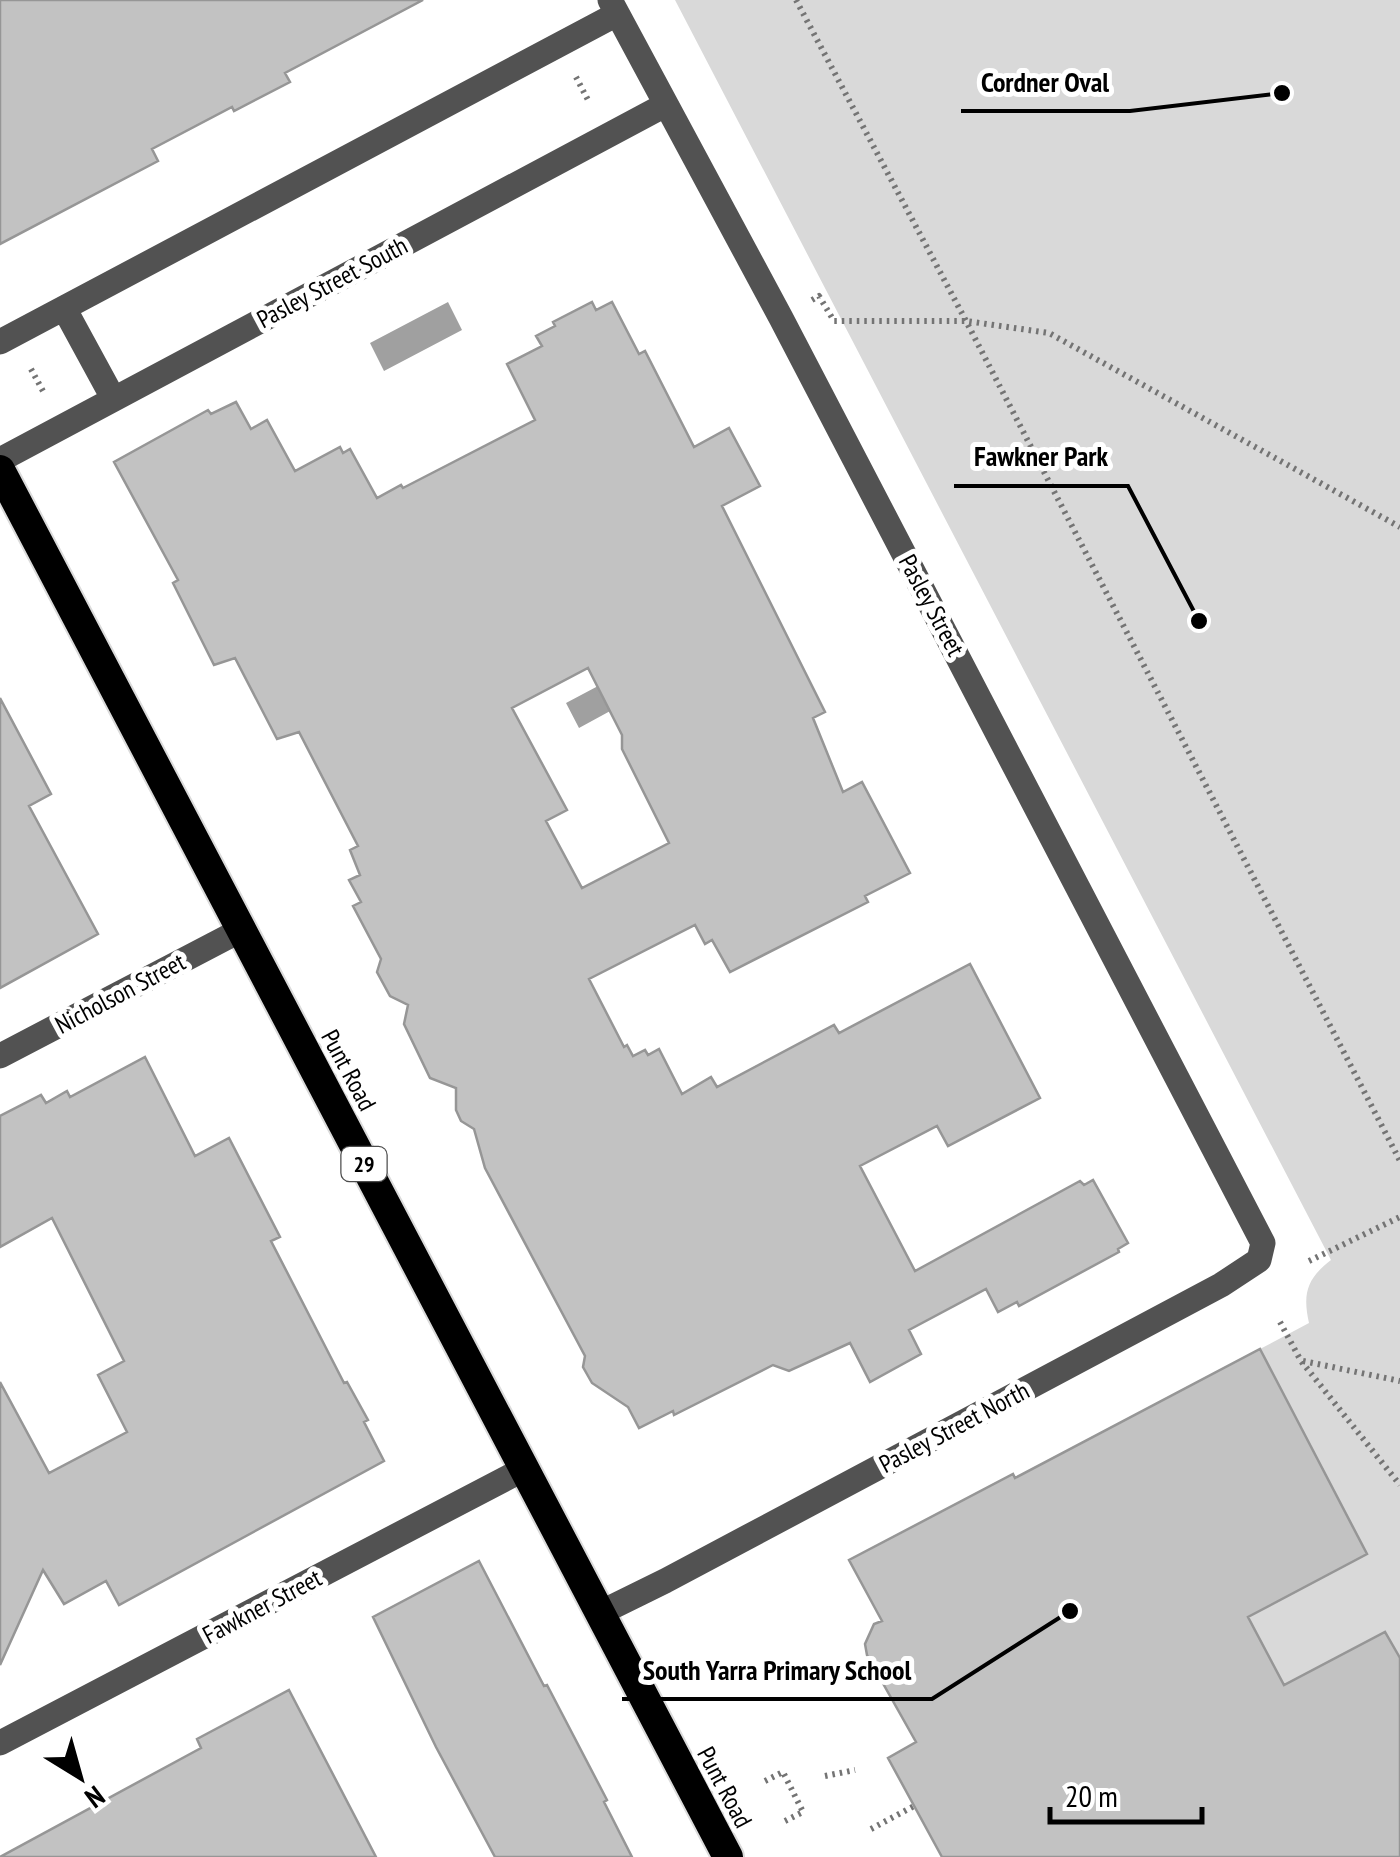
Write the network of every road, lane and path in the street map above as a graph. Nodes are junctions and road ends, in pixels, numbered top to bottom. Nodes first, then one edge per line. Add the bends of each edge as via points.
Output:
1 (796, 0) edge
2 (614, 7) edge
3 (573, 72) dead end
4 (665, 104) junction
5 (594, 112) dead end
6 (812, 300) dead end
7 (64, 308) junction
8 (966, 321) junction
9 (0, 342) edge
10 (26, 359) dead end
11 (113, 398) junction
12 (47, 399) dead end
13 (1, 474) edge
14 (1400, 527) edge
15 (241, 930) junction
16 (0, 1056) edge
17 (1400, 1160) edge
18 (1250, 1212) joint
19 (1400, 1218) edge
20 (1308, 1261) dead end
21 (1280, 1322) dead end
22 (1301, 1361) junction
23 (1400, 1381) edge
24 (524, 1469) junction
25 (1400, 1485) edge
26 (600, 1612) junction
27 (0, 1743) edge
28 (855, 1770) dead end
29 (825, 1776) dead end
30 (764, 1781) dead end
31 (914, 1806) dead end
32 (786, 1821) dead end
33 (871, 1830) dead end
34 (728, 1857) edge

1 - 8 path
2 - 4 street, Pasley Street
2 - 7 street
3 - 5 path
4 - 11 street, Pasley Street South
4 - 18 street, Pasley Street
6 - 8 path via 819,296 834,321
7 - 9 street
7 - 11 street
8 - 14 path via 1049,333
8 - 17 path
10 - 12 path
11 - 13 street, Pasley Street South
13 - 15 highway, Punt Road / 29
15 - 16 street, Nicholson Street
15 - 24 highway, Punt Road / 29
18 - 26 street, Pasley Street North via 1263,1252 1244,1272
19 - 20 path
21 - 22 path
22 - 23 path
22 - 25 path
24 - 26 highway, Punt Road / 29
24 - 27 street, Fawkner Street
26 - 34 highway, Punt Road / 29
28 - 29 path
30 - 32 path via 782,1772 795,1791 804,1812
31 - 33 path

